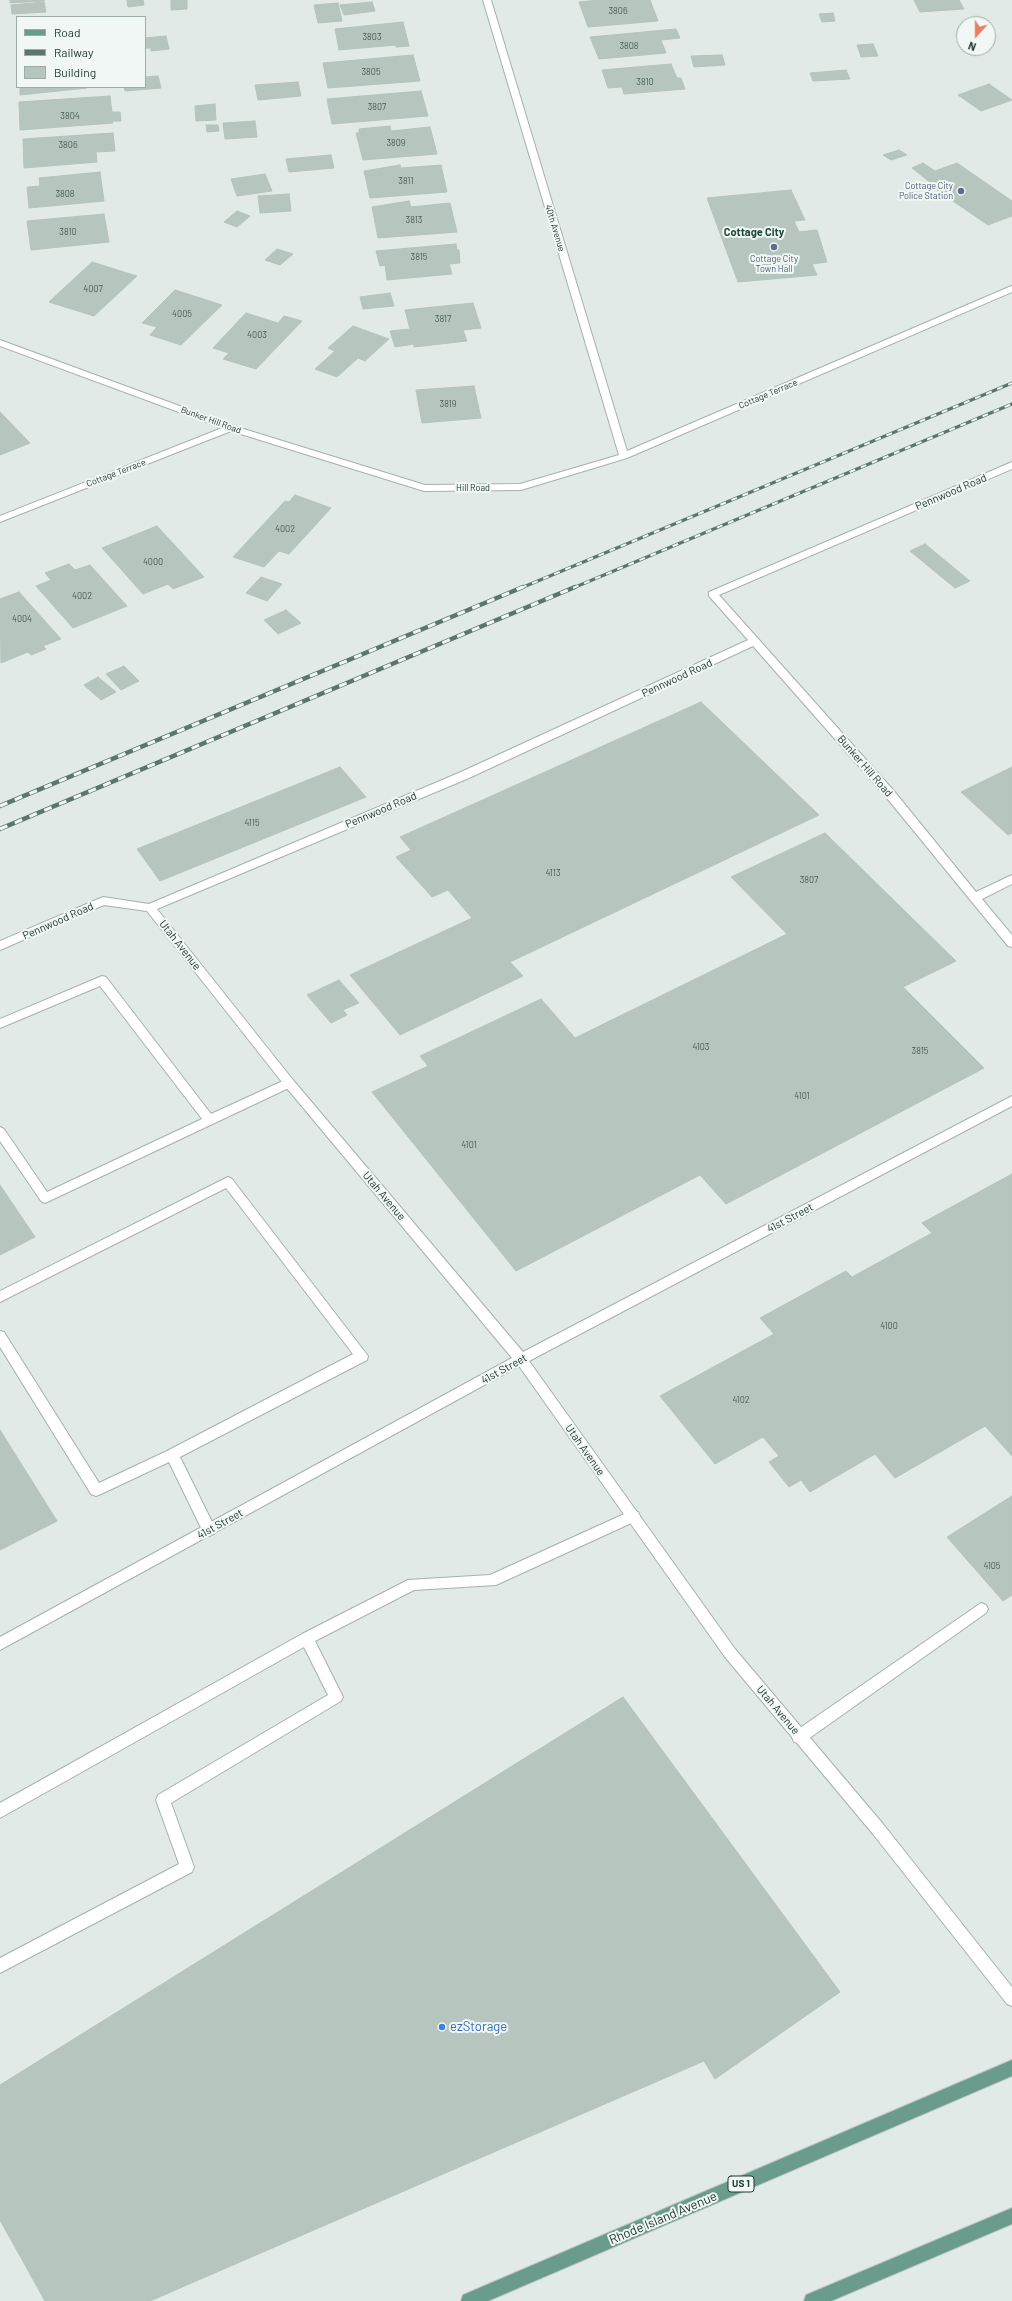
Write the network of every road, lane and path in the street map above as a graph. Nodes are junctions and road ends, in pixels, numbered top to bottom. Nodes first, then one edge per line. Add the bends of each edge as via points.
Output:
1 (487, 0) edge
2 (1012, 289) edge
3 (0, 343) edge
4 (231, 428) junction
5 (624, 456) junction
6 (1012, 465) edge
7 (424, 488) joint
8 (521, 488) joint
9 (0, 519) edge
10 (714, 594) joint
11 (756, 641) junction
12 (1012, 879) edge
13 (976, 897) junction
14 (150, 908) junction
15 (1012, 943) edge
16 (0, 946) edge
17 (0, 1024) edge
18 (289, 1083) junction
19 (1012, 1101) edge
20 (209, 1120) junction
21 (0, 1132) edge
22 (0, 1297) edge
23 (0, 1336) edge
24 (521, 1359) junction
25 (172, 1456) junction
26 (633, 1516) junction
27 (208, 1530) junction
28 (981, 1609) dead end
29 (307, 1638) junction
30 (0, 1644) edge
31 (800, 1737) junction
32 (0, 1811) edge
33 (0, 1966) edge
34 (1012, 1999) edge
35 (1012, 2068) edge
36 (1012, 2216) edge
37 (469, 2301) edge
38 (812, 2301) edge

1 - 5 street, 40th Avenue
2 - 5 street, Cottage Terrace
3 - 4 street, Bunker Hill Road
4 - 7 street, Bunker Hill Road
4 - 9 street, Cottage Terrace
5 - 8 street, Cottage Terrace
6 - 10 street, Pennwood Road
7 - 8 street, Hill Road
10 - 11 street, Bunker Hill Road
11 - 13 street, Bunker Hill Road
11 - 14 street, Pennwood Road via 465,775
12 - 13 street
13 - 15 street, Bunker Hill Road
14 - 16 street, Pennwood Road via 102,901
14 - 18 street, Utah Avenue
17 - 20 street via 102,980
18 - 20 street
18 - 24 street, Utah Avenue
19 - 24 street, 41st Street
20 - 21 street via 45,1198
22 - 25 street via 228,1182 362,1356
23 - 25 street via 96,1490
24 - 26 street, Utah Avenue
24 - 27 street, 41st Street
25 - 27 street
26 - 29 street via 491,1581 413,1584
26 - 31 street, Utah Avenue via 730,1653
27 - 30 street, 41st Street
28 - 31 street
29 - 32 street
29 - 33 street via 336,1697 163,1800 186,1867
31 - 34 street, Utah Avenue via 878,1829
35 - 37 main road, Rhode Island Avenue / US 1
36 - 38 main road

